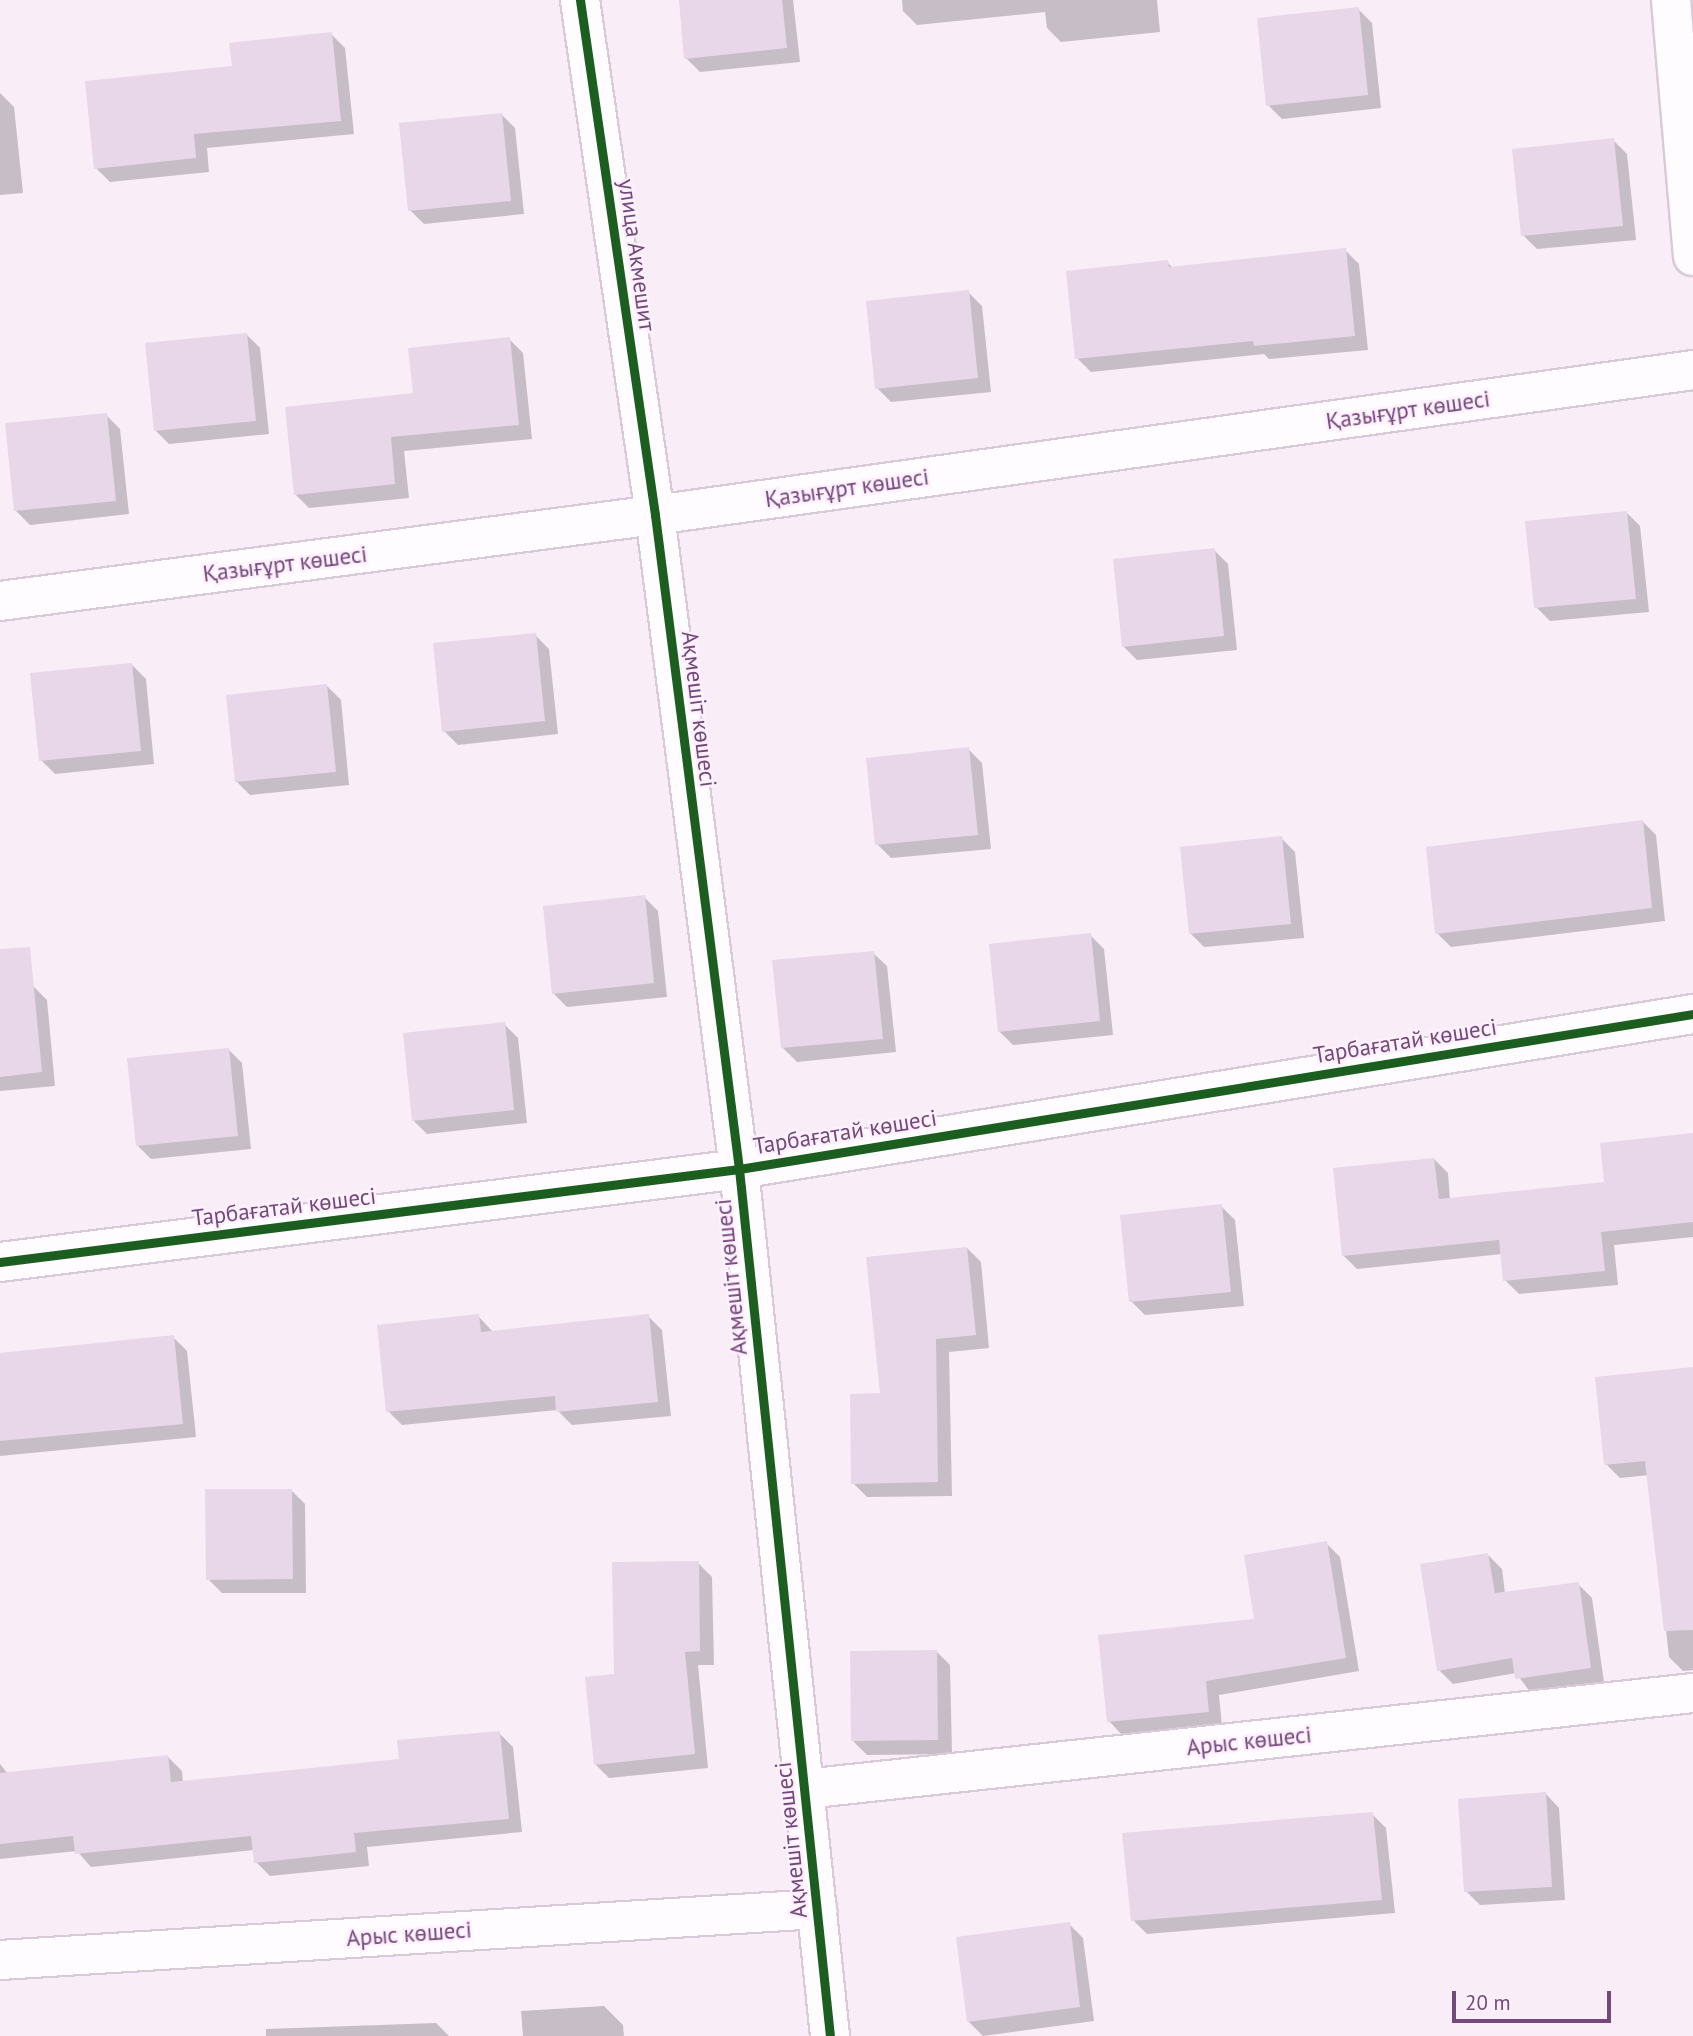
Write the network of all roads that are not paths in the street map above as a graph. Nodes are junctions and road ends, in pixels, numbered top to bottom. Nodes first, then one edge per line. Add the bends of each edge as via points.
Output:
1 (580, 0) edge
2 (1671, 0) edge
3 (1693, 256) edge
4 (1693, 370) edge
5 (655, 515) junction
6 (0, 601) edge
7 (1693, 1014) edge
8 (739, 1169) junction
9 (0, 1262) edge
10 (1693, 1693) edge
11 (804, 1789) junction
12 (817, 1909) junction
13 (0, 1960) edge
14 (830, 2036) edge

1 - 5 street, улица Акмешит
2 - 3 street
4 - 5 street, Қазығұрт көшесі
5 - 6 street, Қазығұрт көшесі
5 - 8 street, Ақмешіт көшесі
7 - 8 street, Тарбағатай көшесі
8 - 9 street, Тарбағатай көшесі
8 - 11 street, Ақмешіт көшесі
10 - 11 street, Арыс көшесі
11 - 12 street, Ақмешіт көшесі
12 - 13 street, Арыс көшесі
12 - 14 street, Ақмешіт көшесі

